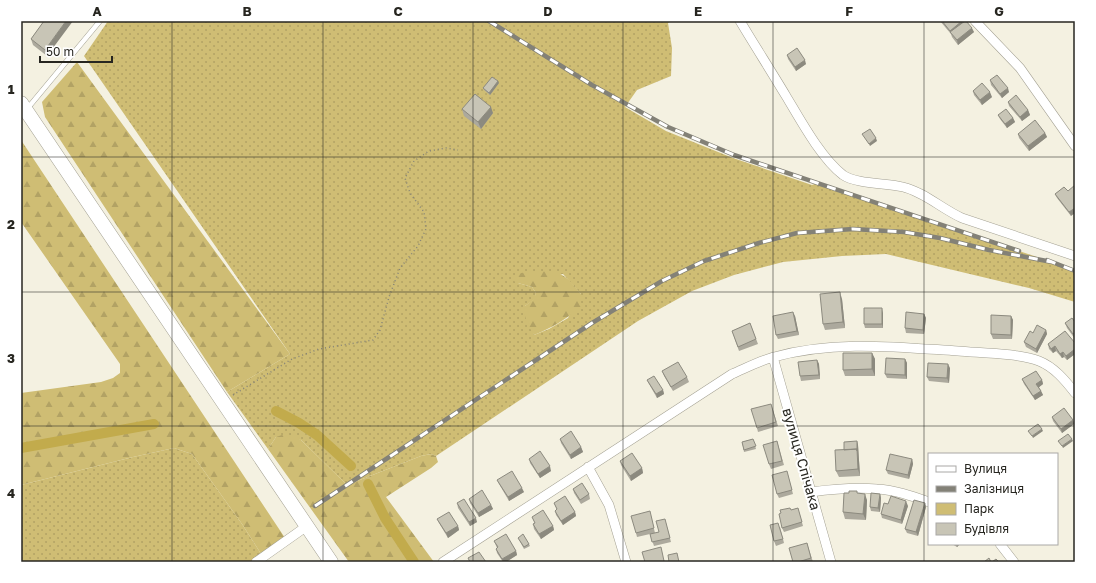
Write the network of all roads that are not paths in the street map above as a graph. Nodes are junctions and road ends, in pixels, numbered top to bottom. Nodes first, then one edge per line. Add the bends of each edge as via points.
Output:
1 (100, 21) edge
2 (740, 21) edge
3 (975, 21) edge
4 (24, 106) edge
5 (1075, 146) edge
6 (1075, 256) edge
7 (773, 357) junction
8 (1075, 393) edge
9 (588, 467) junction
10 (811, 492) junction
11 (928, 502) edge
12 (307, 526) junction
13 (1001, 545) edge
14 (256, 562) edge
15 (331, 562) edge
16 (445, 562) edge
17 (626, 562) edge
18 (830, 562) edge
19 (1014, 562) edge

1 - 4 lane
2 - 6 street via 806,129 824,155 844,176 912,190 962,218
3 - 5 street via 1020,68
4 - 12 main road
7 - 8 street via 806,349 857,345 996,354 1039,361 1061,376
7 - 9 street via 732,374
7 - 10 street, вулиця Спічака
9 - 16 street
9 - 17 street via 609,505
10 - 11 street via 832,489 878,489
10 - 18 street, вулиця Спічака
12 - 14 street
12 - 15 main road
13 - 19 street

